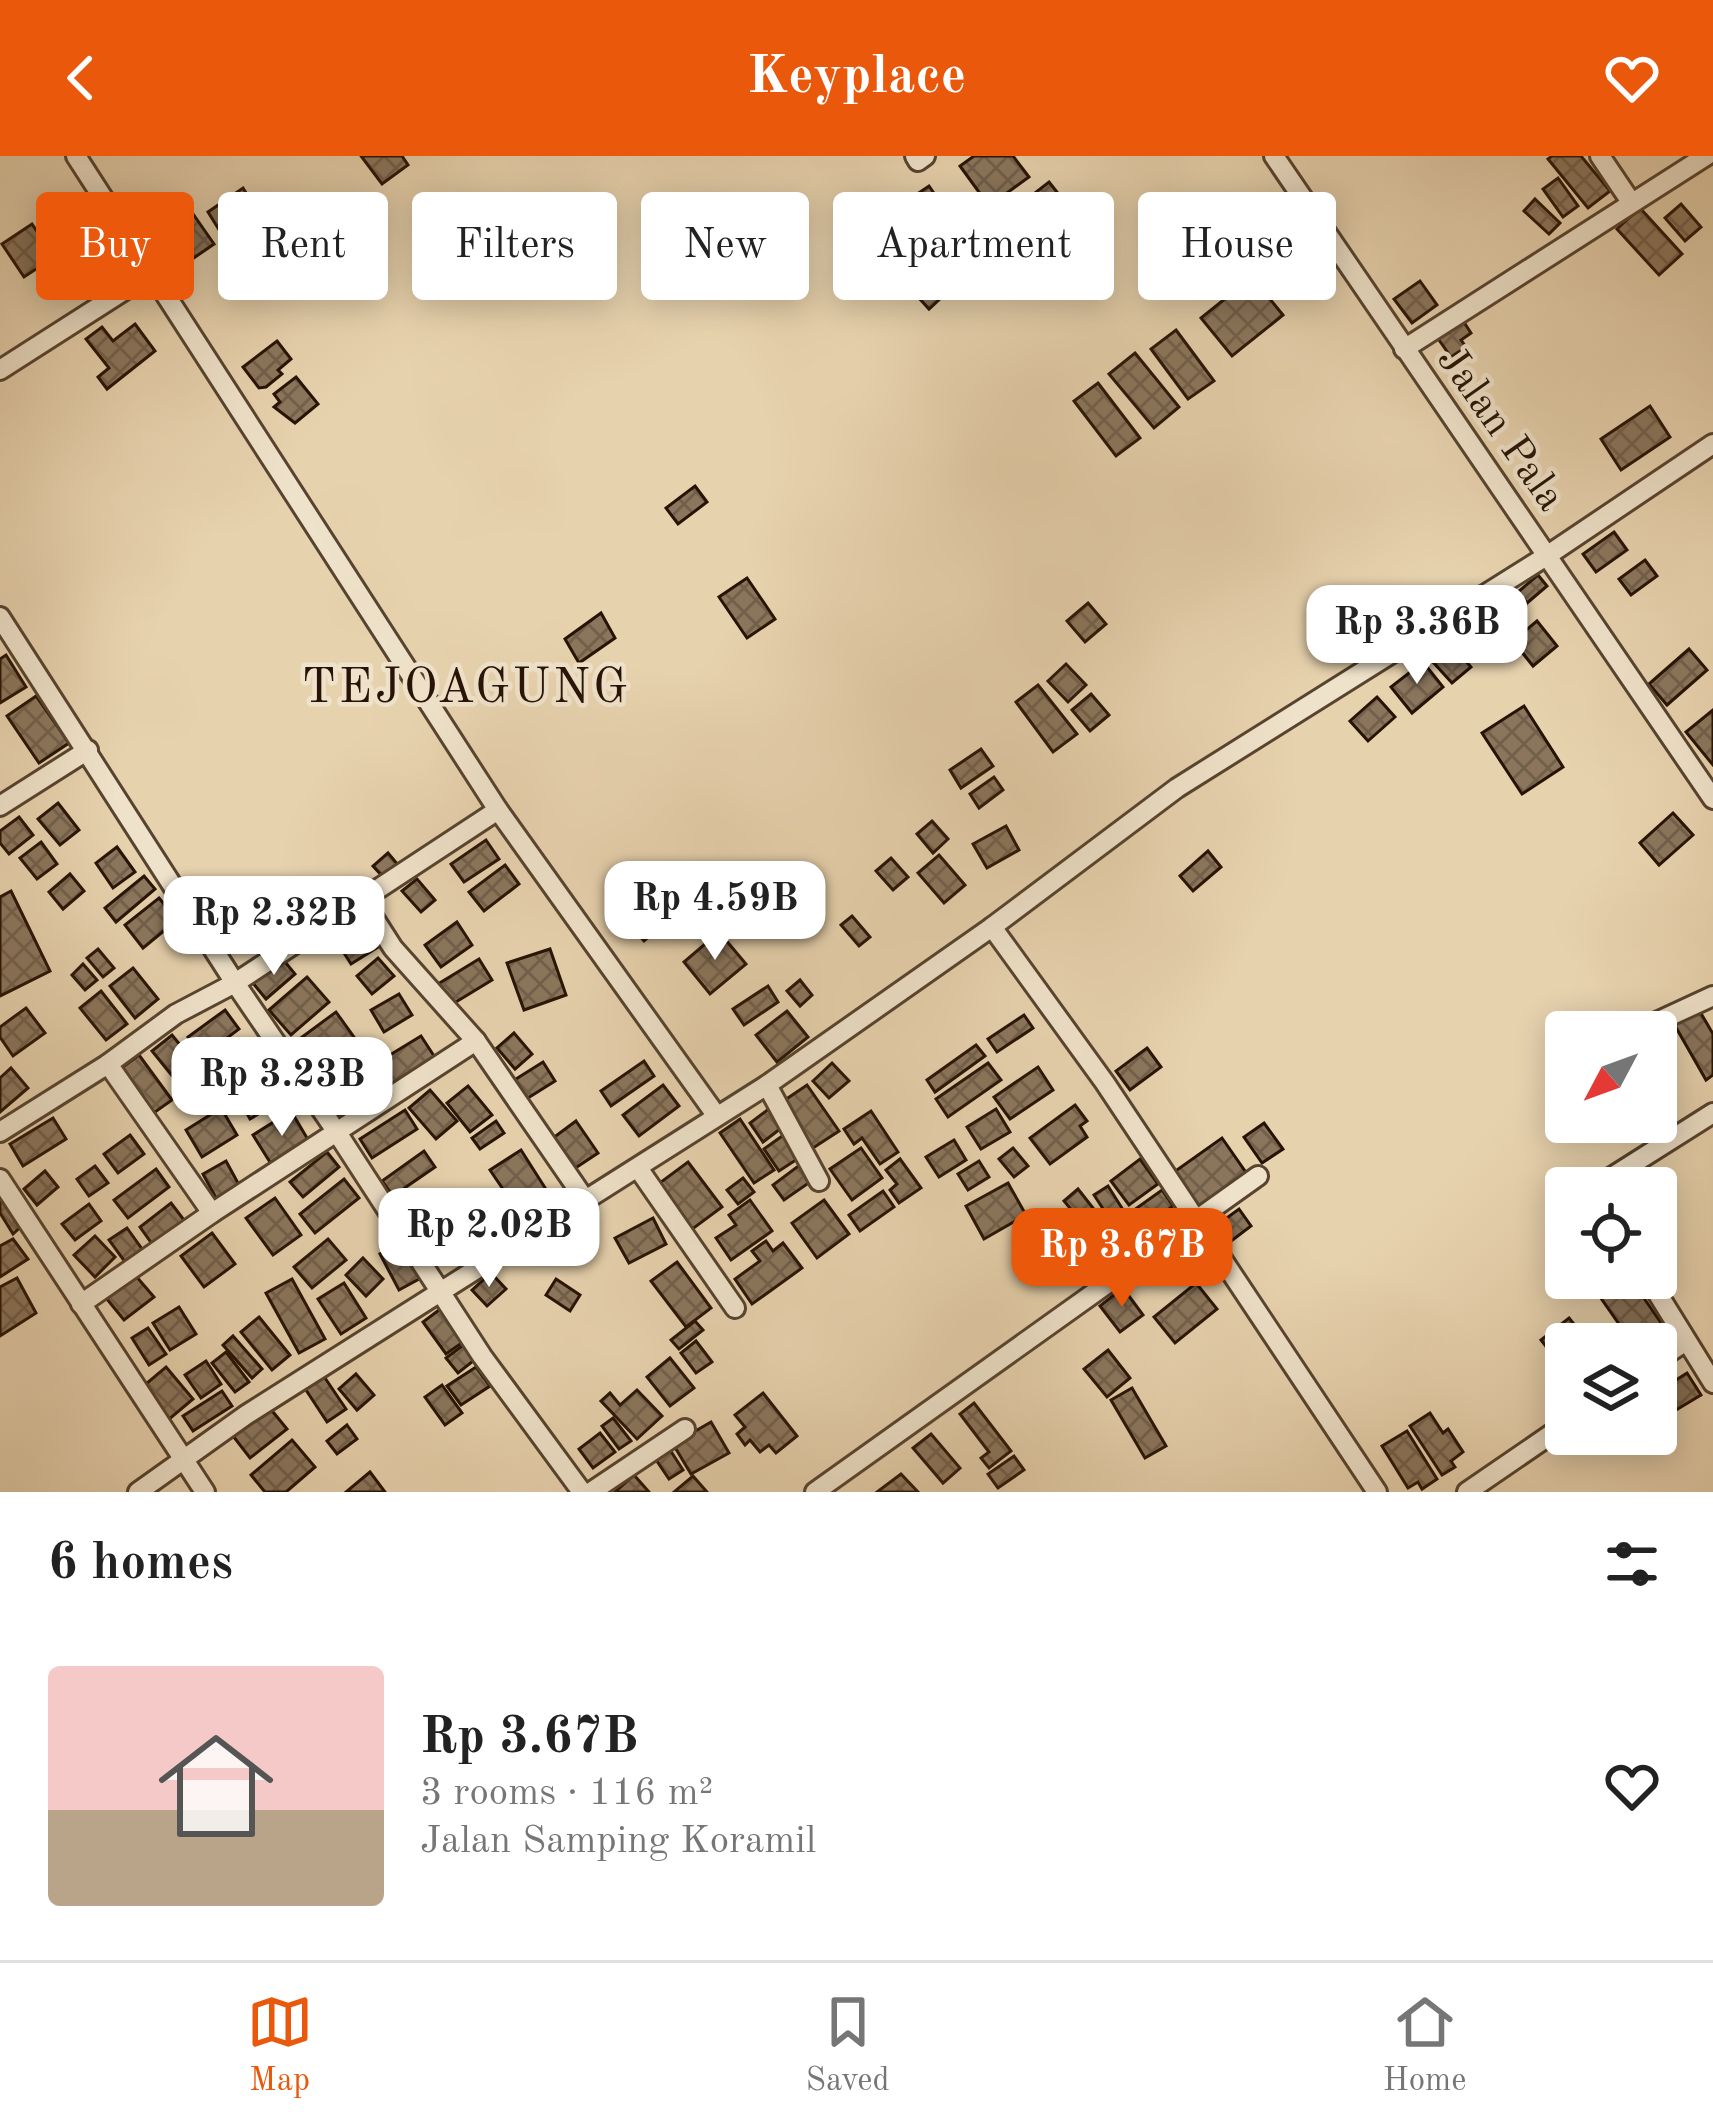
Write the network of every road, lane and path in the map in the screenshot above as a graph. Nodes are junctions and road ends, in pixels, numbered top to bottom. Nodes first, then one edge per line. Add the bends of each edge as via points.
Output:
1 (76, 156) edge
2 (915, 156) edge
3 (926, 156) edge
4 (1274, 156) edge
5 (1600, 156) edge
6 (1706, 156) edge
7 (99, 192) edge
8 (1631, 202) junction
9 (109, 300) edge
10 (167, 300) edge
11 (1404, 349) junction
12 (0, 370) edge
13 (1713, 444) edge
14 (1548, 555) junction
15 (0, 617) edge
16 (88, 750) junction
17 (1713, 799) edge
18 (0, 806) edge
19 (498, 810) junction
20 (361, 898) junction
21 (992, 927) junction
22 (235, 983) junction
23 (1713, 996) edge
24 (1677, 1013) edge
25 (476, 1041) junction
26 (108, 1064) junction
27 (767, 1085) junction
28 (1713, 1113) edge
29 (716, 1115) junction
30 (336, 1131) junction
31 (0, 1132) edge
32 (1628, 1167) edge
33 (638, 1168) junction
34 (1258, 1176) dead end
35 (0, 1179) edge
36 (819, 1181) dead end
37 (586, 1201) junction
38 (212, 1213) junction
39 (1195, 1222) junction
40 (441, 1290) junction
41 (1661, 1299) edge
42 (81, 1304) junction
43 (735, 1308) dead end
44 (1686, 1341) junction
45 (1677, 1347) edge
46 (1713, 1383) edge
47 (685, 1430) dead end
48 (1545, 1438) edge
49 (183, 1461) junction
50 (138, 1492) edge
51 (205, 1492) edge
52 (581, 1492) edge
53 (591, 1492) edge
54 (815, 1492) edge
55 (1377, 1492) edge
56 (1467, 1492) edge

1 - 7 street
2 - 3 street
4 - 11 street, Jalan Pala
5 - 8 street
6 - 8 street
8 - 11 street
9 - 12 street
10 - 19 street
11 - 14 street, Jalan Pala
13 - 14 street
14 - 17 street, Jalan Pala
14 - 21 street via 1177,788
15 - 16 street
16 - 18 street
16 - 22 street
19 - 20 street
19 - 29 street
20 - 22 street
20 - 25 street via 393,949
21 - 27 street
21 - 39 street
22 - 26 street
22 - 30 street
23 - 24 street
25 - 30 street
25 - 37 street
26 - 31 street
26 - 38 street
27 - 29 street
27 - 36 street
28 - 32 street
29 - 33 street
30 - 38 street
30 - 40 street
33 - 37 street
33 - 43 street
34 - 39 street
35 - 42 street
37 - 40 street
38 - 42 street
39 - 54 street
39 - 55 street
40 - 49 street
40 - 52 street
41 - 44 street
42 - 49 street
44 - 45 street
44 - 46 street
47 - 53 street
48 - 56 street
49 - 50 street
49 - 51 street

